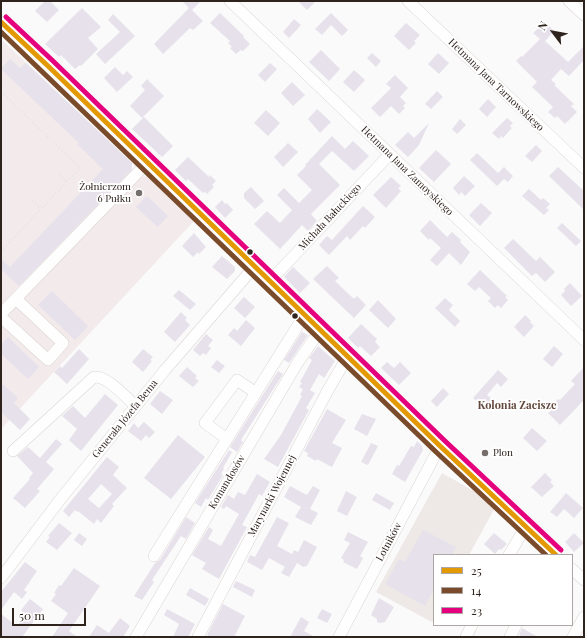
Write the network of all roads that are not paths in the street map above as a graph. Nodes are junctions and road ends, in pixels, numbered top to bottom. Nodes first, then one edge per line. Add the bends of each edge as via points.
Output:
1 (230, 1) edge
2 (408, 1) edge
3 (570, 1) edge
4 (584, 15) edge
5 (1, 22) edge
6 (390, 154) junction
7 (148, 162) junction
8 (584, 168) edge
9 (255, 266) junction
10 (270, 281) junction
11 (16, 299) junction
12 (2, 312) edge
13 (305, 314) junction
14 (321, 329) junction
15 (584, 340) edge
16 (348, 356) junction
17 (256, 393) junction
18 (136, 406) junction
19 (227, 439) junction
20 (440, 446) junction
21 (13, 451) dead end
22 (527, 527) junction
23 (511, 554) edge
24 (555, 554) edge
25 (154, 556) dead end
26 (573, 570) edge
27 (1, 578) edge
28 (584, 580) edge
29 (584, 617) edge
30 (472, 626) edge
31 (516, 626) edge
32 (136, 637) edge
33 (198, 637) edge
34 (339, 637) edge
35 (466, 637) edge
36 (510, 637) edge
37 (573, 637) edge

1 - 6 street, Hetmana Jana Zamoyskiego
2 - 8 street, Hetmana Jana Tarnowskiego
3 - 4 street
5 - 7 street
6 - 10 street, Michała Bałuckiego
6 - 15 street, Hetmana Jana Zamoyskiego
7 - 9 street
7 - 11 street
9 - 10 street
9 - 18 street, Generała Józefa Bema
10 - 13 street
11 - 12 street
11 - 12 street via 63,343 48,360
13 - 14 street
13 - 17 street
14 - 16 street
14 - 32 street, Komandosów via 298,362
16 - 20 street
16 - 33 street, Marynarki Wojennej
17 - 19 street
17 - 19 street via 237,380 205,423
18 - 21 street via 106,380 94,376
18 - 27 street, Generała Józefa Bema
19 - 25 street
20 - 22 street
20 - 34 street, Lotników
22 - 23 street
22 - 24 street
26 - 28 street
29 - 37 street
30 - 35 street
31 - 36 street

